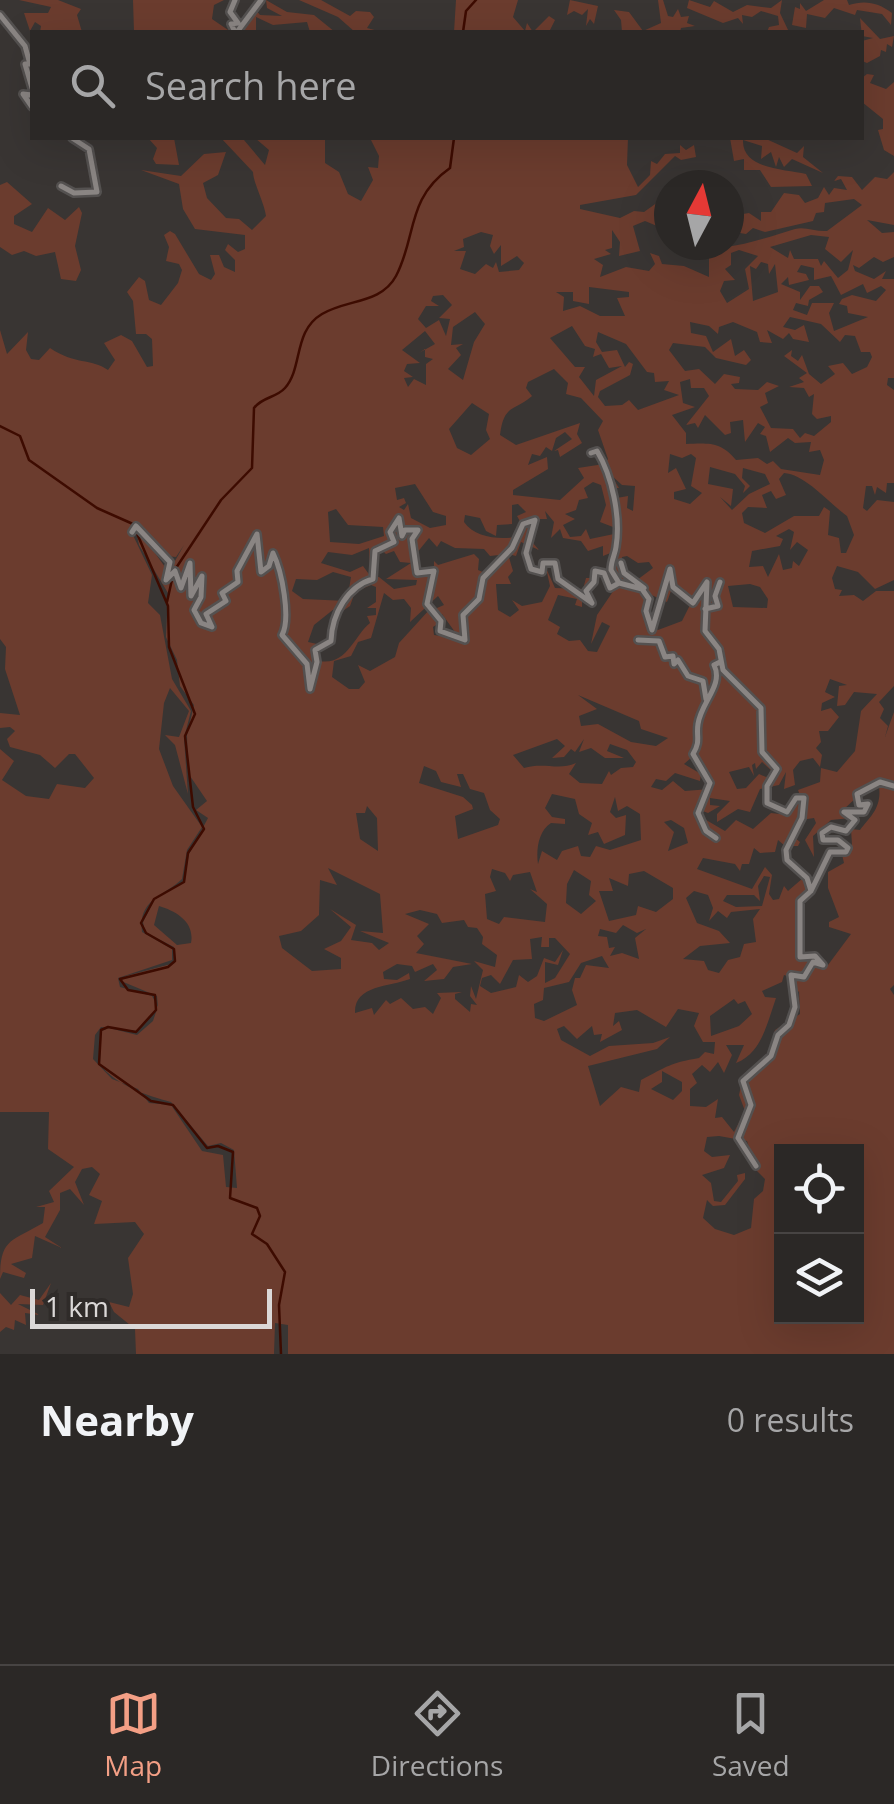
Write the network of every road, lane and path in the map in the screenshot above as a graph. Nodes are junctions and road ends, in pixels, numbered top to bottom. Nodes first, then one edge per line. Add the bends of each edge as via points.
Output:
1 (235, 0) edge
2 (261, 0) edge
3 (0, 15) edge
4 (234, 30) edge
5 (238, 30) edge
6 (30, 64) edge
7 (75, 140) edge
8 (61, 186) dead end
9 (591, 454) dead end
10 (132, 532) dead end
11 (621, 563) dead end
12 (720, 582) dead end
13 (619, 583) junction
14 (646, 595) junction
15 (704, 609) junction
16 (638, 640) dead end
17 (720, 662) junction
18 (706, 701) junction
19 (894, 786) edge
20 (716, 838) dead end
21 (811, 891) junction
22 (756, 1166) dead end

1 - 4 street
2 - 5 street
3 - 6 street
7 - 8 street via 89,149 97,192
9 - 13 street via 597,451 614,484 611,570
10 - 13 street via 136,526 150,538 169,562 166,580 175,570 180,588 190,564 190,596 202,576 194,610 210,627 206,614 226,601 222,593 238,582 237,571 258,534 261,572 273,554 278,565 282,635 307,664 310,688 314,650 331,640 338,610 354,585 374,580 375,551 394,542 390,532 399,518 402,536 418,530 412,539 417,574 434,571 427,604 441,621 440,631 459,638 466,639 460,628 466,608 478,600 484,578 524,523 536,520 526,552 531,569 542,572 543,563 554,563 558,579 592,603 586,591 595,572 604,574 610,588
11 - 14 street
12 - 15 street via 718,606
13 - 14 street
14 - 15 street via 652,630 670,569 673,587 693,603 707,582
15 - 17 street via 705,631
16 - 18 street via 659,640 665,657 673,656 688,676 703,681
17 - 18 street
17 - 21 street via 762,711 762,752 777,769 767,786 768,804 787,812 804,798 786,850
18 - 20 street via 694,754 710,783 698,813
19 - 21 street via 880,782 858,793 858,804 868,804 864,812 844,812 855,820 848,829 822,832 823,840 848,849 830,852
21 - 22 street via 800,901 796,935 801,958 816,956 823,965 813,962 804,977 791,974 795,1007 788,1025 770,1056 743,1081 750,1105 738,1138

